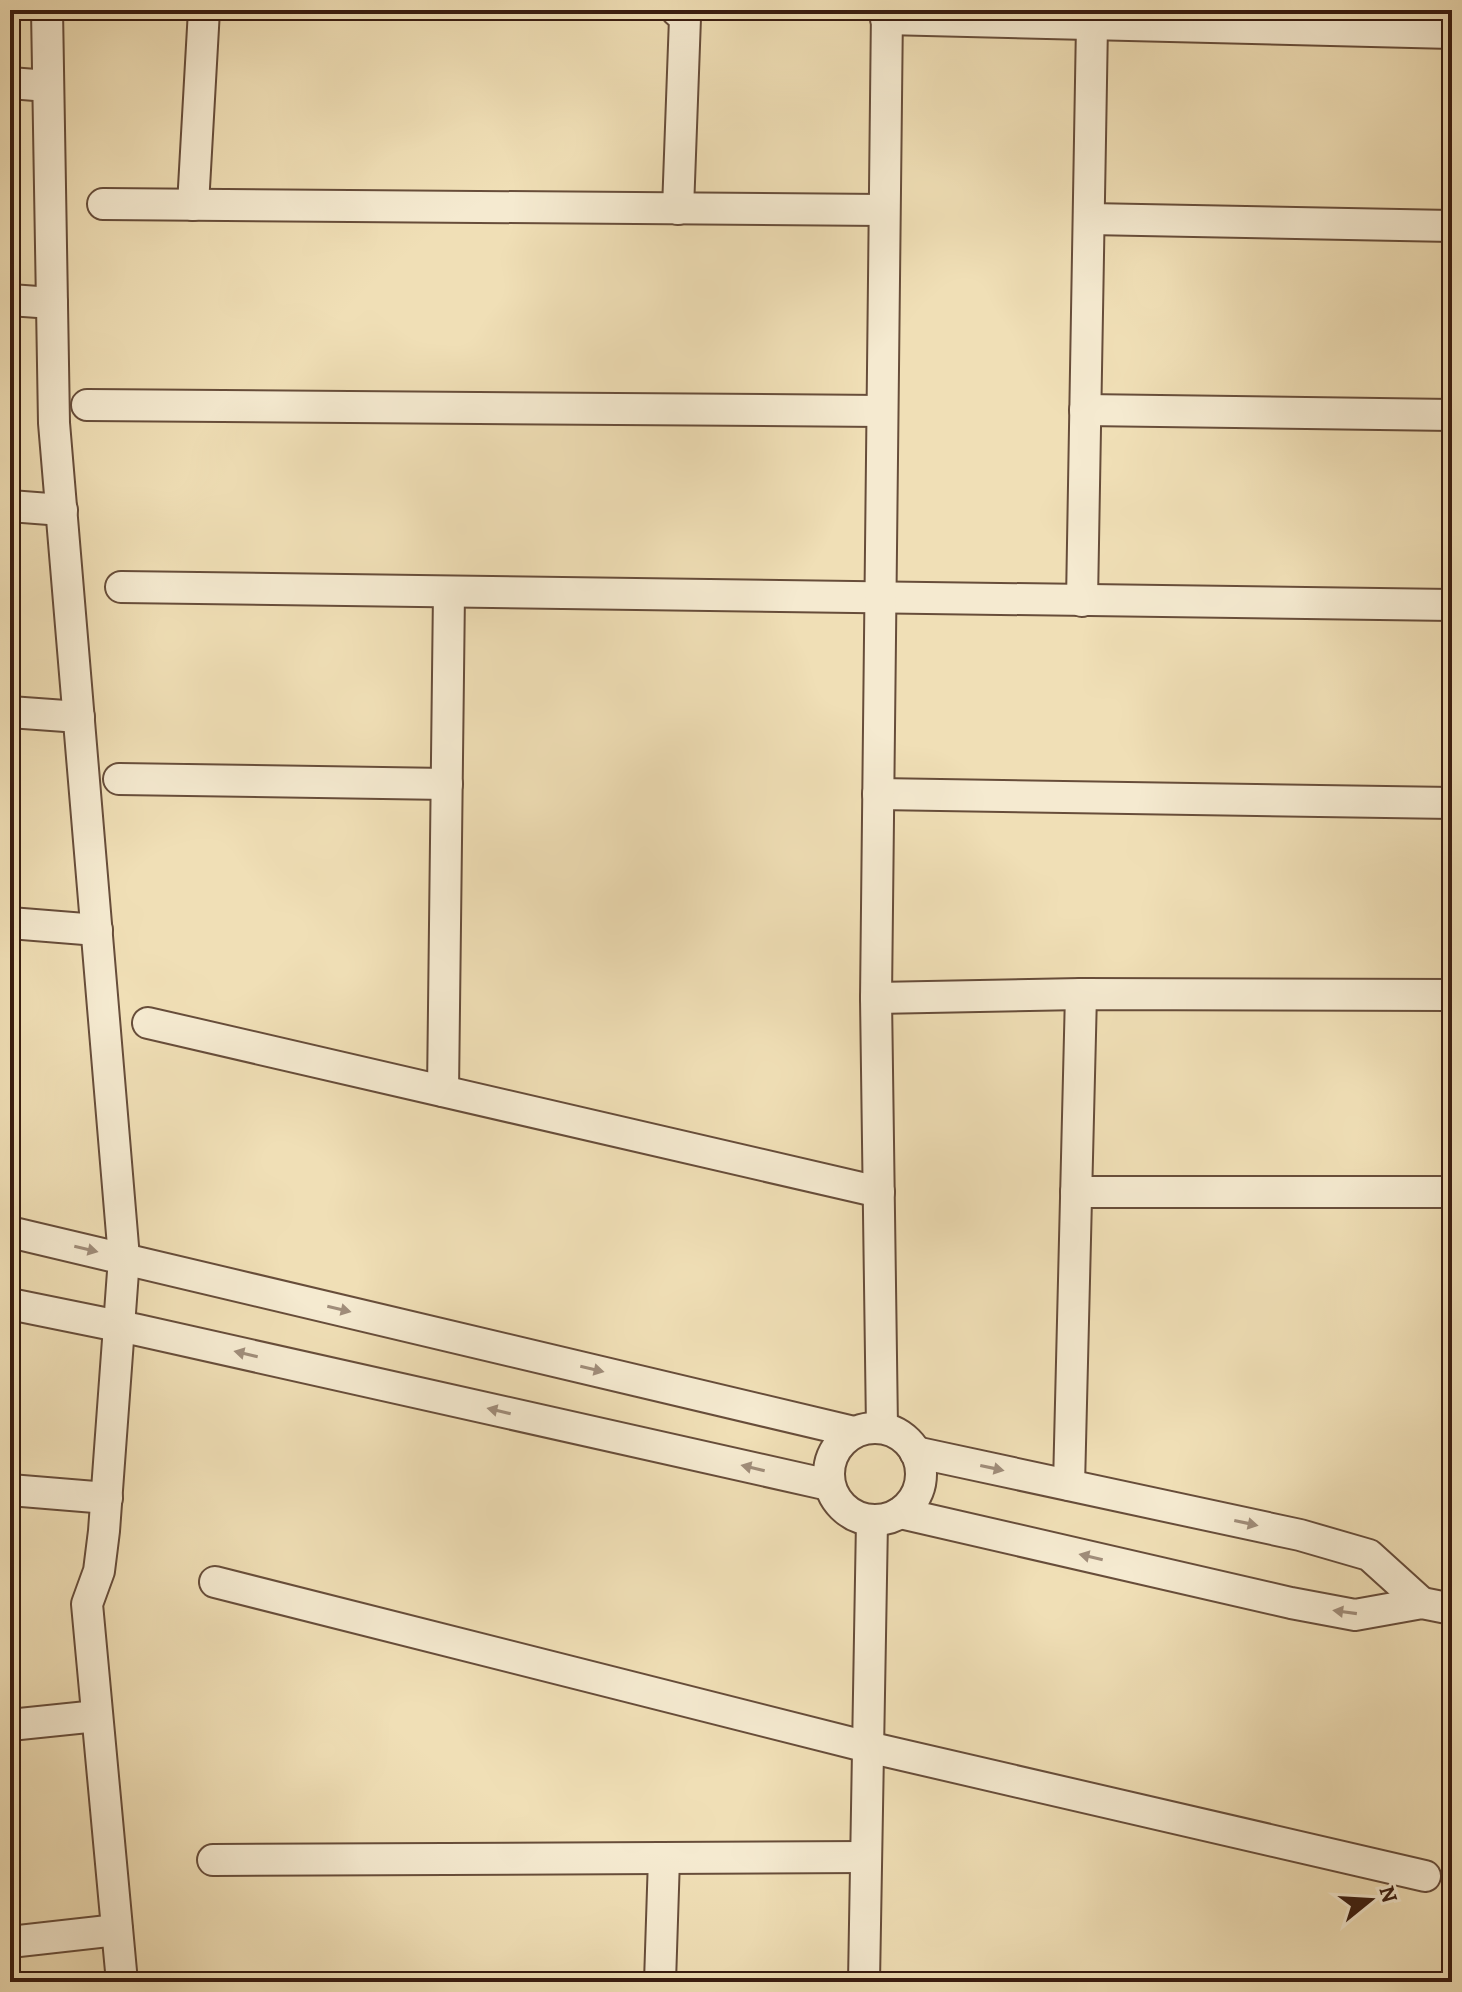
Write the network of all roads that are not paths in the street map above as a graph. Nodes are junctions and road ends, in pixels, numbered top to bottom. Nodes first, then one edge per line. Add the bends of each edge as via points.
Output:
1 (47, 10) edge
2 (204, 10) edge
3 (676, 10) edge
4 (886, 15) edge
5 (1092, 24) junction
6 (1452, 33) edge
7 (10, 83) edge
8 (48, 86) junction
9 (103, 204) dead end
10 (193, 205) junction
11 (678, 209) junction
12 (884, 210) junction
13 (1089, 219) junction
14 (1452, 226) edge
15 (10, 300) edge
16 (52, 303) junction
17 (87, 405) dead end
18 (1085, 410) junction
19 (882, 411) junction
20 (1452, 415) edge
21 (10, 506) edge
22 (62, 510) junction
23 (121, 587) dead end
24 (449, 592) junction
25 (880, 598) junction
26 (1082, 601) junction
27 (1452, 605) edge
28 (10, 712) edge
29 (79, 717) junction
30 (119, 779) dead end
31 (447, 784) junction
32 (878, 794) junction
33 (1452, 803) edge
34 (10, 923) edge
35 (97, 930) junction
36 (1081, 994) junction
37 (1452, 995) edge
38 (876, 998) junction
39 (148, 1023) dead end
40 (443, 1091) junction
41 (879, 1192) junction
42 (1076, 1192) junction
43 (1445, 1192) dead end
44 (10, 1232) edge
45 (124, 1258) junction
46 (10, 1304) edge
47 (119, 1327) junction
48 (868, 1430) junction
49 (915, 1452) junction
50 (829, 1485) junction
51 (1069, 1485) junction
52 (10, 1490) edge
53 (107, 1498) junction
54 (886, 1517) junction
55 (215, 1582) dead end
56 (1422, 1603) junction
57 (1452, 1609) edge
58 (97, 1716) junction
59 (10, 1725) edge
60 (868, 1747) junction
61 (866, 1857) junction
62 (664, 1858) junction
63 (213, 1860) dead end
64 (1425, 1876) dead end
65 (117, 1930) junction
66 (10, 1942) edge
67 (122, 1982) edge
68 (660, 1982) edge
69 (864, 1982) edge

1 - 8 street
2 - 10 street
3 - 11 street via 685,18
4 - 5 street
4 - 12 street
5 - 6 street
5 - 13 street
7 - 8 street
8 - 16 street
9 - 10 street
10 - 11 street
11 - 12 street
12 - 19 street
13 - 14 street
13 - 18 street
15 - 16 street
16 - 22 street
17 - 19 street
18 - 20 street
18 - 26 street
19 - 25 street
21 - 22 street
22 - 29 street
23 - 24 street
24 - 25 street
24 - 31 street
25 - 26 street
25 - 32 street
26 - 27 street
28 - 29 street
29 - 35 street
30 - 31 street
31 - 40 street
32 - 33 street
32 - 38 street
34 - 35 street
35 - 45 street
36 - 37 street
36 - 38 street
36 - 42 street
38 - 41 street
39 - 40 street
40 - 41 street
41 - 48 street
42 - 43 street
42 - 51 street
44 -> 45 street
45 - 47 street
45 -> 48 street
46 - 47 street
50 -> 47 street
47 - 53 street
48 - 49 street via 895,1432
48 - 50 street via 841,1441 828,1469
49 -> 51 street
49 - 54 street via 920,1464 917,1492
50 - 54 street via 845,1510 858,1517
51 -> 56 street via 1369,1555
52 - 53 street
53 - 58 street via 99,1571 87,1604
56 -> 54 street via 1355,1615
54 - 60 street
55 - 60 street
56 - 57 street
58 - 59 street
58 - 65 street
60 - 61 street
60 - 64 street
61 - 62 street
61 - 69 street
62 - 63 street
62 - 68 street
65 - 66 street
65 - 67 street

